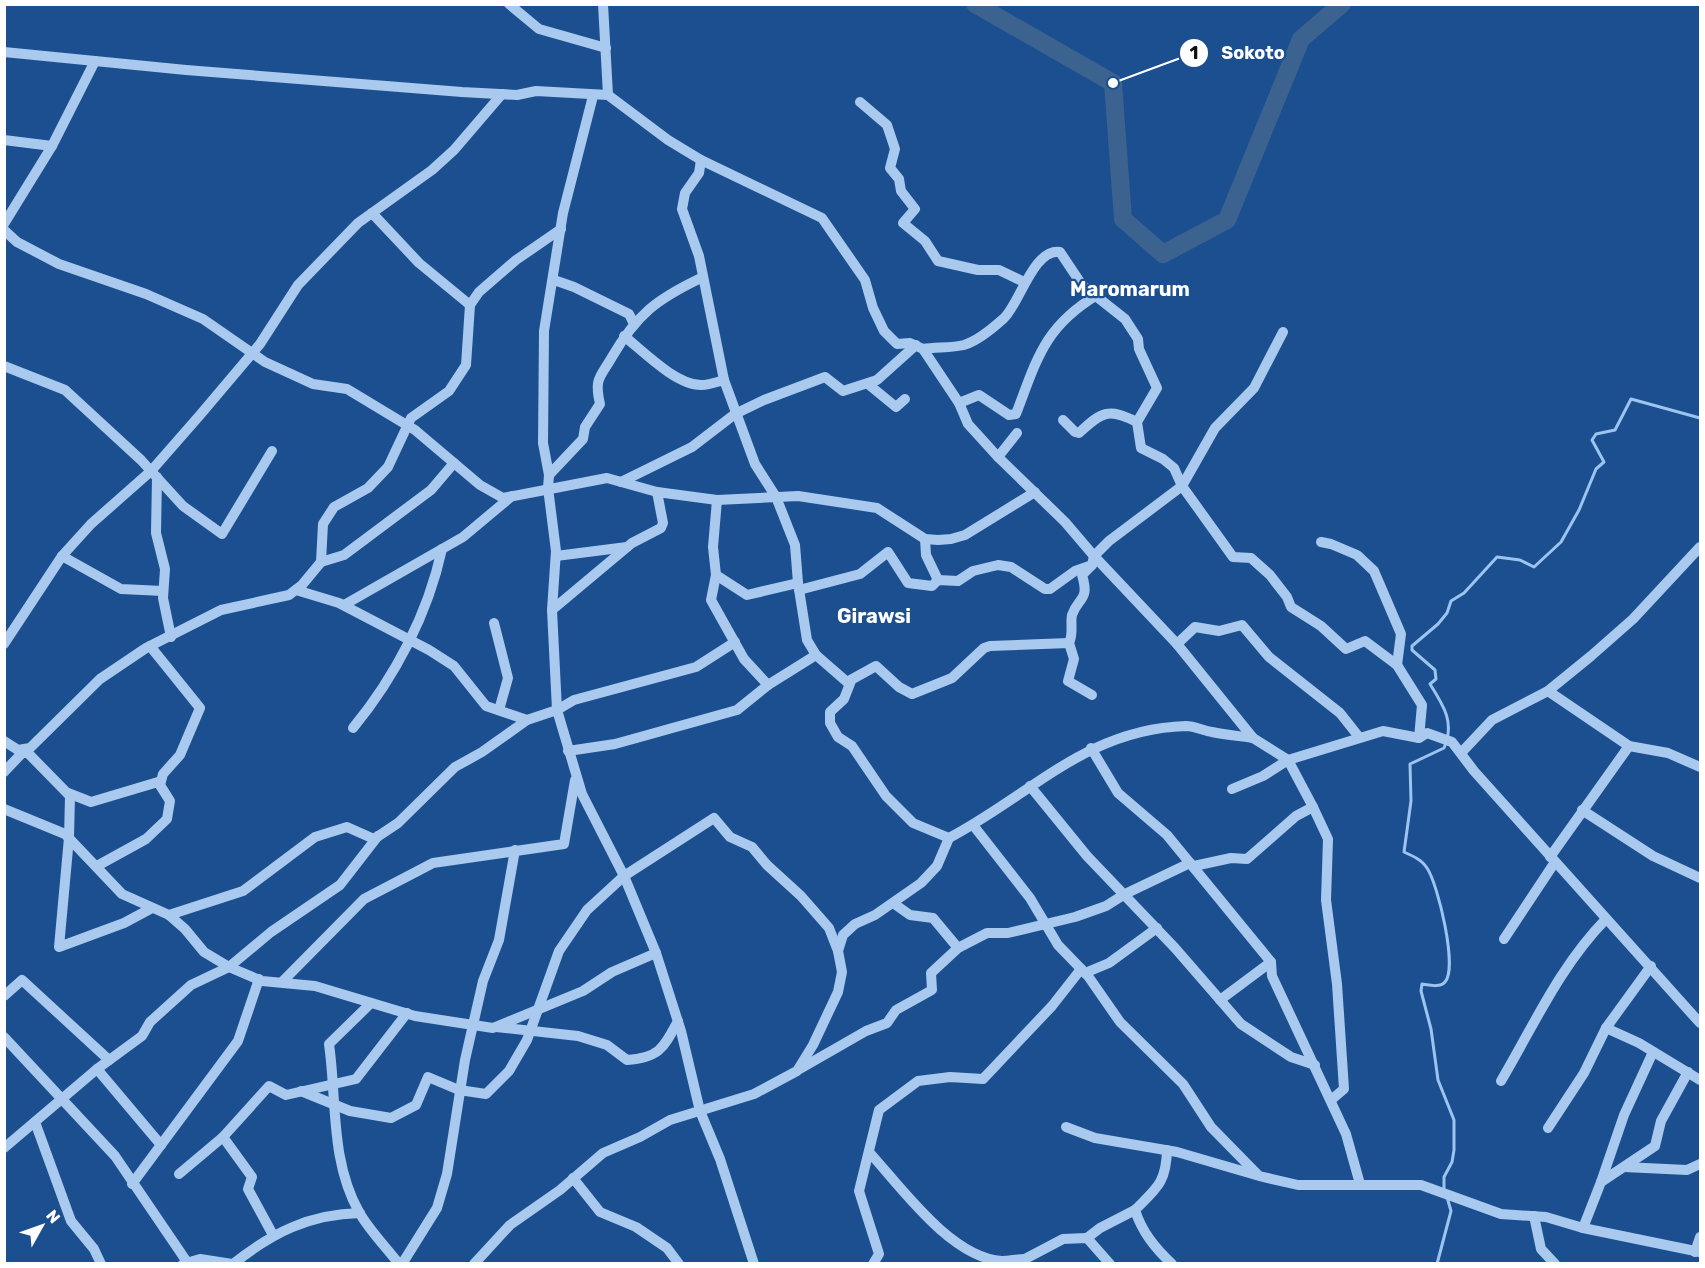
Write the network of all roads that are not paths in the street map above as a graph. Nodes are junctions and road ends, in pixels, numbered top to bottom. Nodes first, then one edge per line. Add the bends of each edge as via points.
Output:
1 (509, 4) edge
2 (603, 4) edge
3 (606, 48) junction
4 (4, 52) edge
5 (95, 60) junction
6 (502, 94) junction
7 (608, 95) junction
8 (593, 96) junction
9 (860, 102) dead end
10 (4, 140) edge
11 (52, 146) junction
12 (701, 160) junction
13 (372, 213) junction
14 (4, 224) edge
15 (561, 229) junction
16 (4, 230) edge
17 (701, 278) junction
18 (554, 280) junction
19 (1024, 282) junction
20 (1097, 294) junction
21 (470, 305) junction
22 (633, 322) junction
23 (1283, 332) dead end
24 (624, 336) junction
25 (919, 347) junction
26 (252, 352) junction
27 (4, 366) edge
28 (724, 380) junction
29 (868, 384) junction
30 (905, 399) dead end
31 (959, 403) junction
32 (735, 414) junction
33 (1063, 420) dead end
34 (1137, 422) junction
35 (408, 426) junction
36 (1017, 433) dead end
37 (272, 451) dead end
38 (998, 458) junction
39 (454, 463) junction
40 (154, 474) junction
41 (549, 475) junction
42 (621, 482) junction
43 (1182, 486) junction
44 (548, 488) junction
45 (657, 492) junction
46 (1035, 492) junction
47 (512, 496) junction
48 (776, 497) junction
49 (717, 500) junction
50 (925, 539) junction
51 (1321, 542) dead end
52 (627, 547) junction
53 (1701, 547) edge
54 (442, 549) junction
55 (62, 556) junction
56 (556, 556) junction
57 (1093, 561) junction
58 (321, 562) junction
59 (716, 575) junction
60 (938, 580) junction
61 (798, 587) junction
62 (296, 590) junction
63 (163, 591) junction
64 (344, 605) junction
65 (552, 610) junction
66 (494, 623) dead end
67 (171, 637) junction
68 (409, 639) junction
69 (735, 642) junction
70 (1069, 643) junction
71 (4, 644) edge
72 (1177, 644) junction
73 (150, 646) junction
74 (816, 655) junction
75 (1397, 665) junction
76 (850, 681) junction
77 (768, 686) junction
78 (1548, 691) junction
79 (1092, 695) dead end
80 (499, 710) junction
81 (557, 710) junction
82 (527, 720) junction
83 (353, 728) dead end
84 (1359, 737) junction
85 (1253, 738) junction
86 (1419, 738) junction
87 (4, 741) edge
88 (1629, 746) junction
89 (1091, 748) junction
90 (25, 750) junction
91 (568, 751) junction
92 (1461, 753) junction
93 (1288, 760) junction
94 (1701, 767) edge
95 (4, 772) edge
96 (576, 776) junction
97 (160, 785) junction
98 (1030, 786) junction
99 (1232, 789) dead end
100 (68, 794) junction
101 (1313, 807) junction
102 (4, 809) edge
103 (1582, 810) junction
104 (973, 825) junction
105 (379, 836) junction
106 (69, 838) junction
107 (949, 838) junction
108 (515, 850) junction
109 (1552, 859) junction
110 (1192, 864) junction
111 (98, 866) junction
112 (624, 876) junction
113 (1701, 878) edge
114 (1125, 894) junction
115 (893, 903) junction
116 (152, 908) junction
117 (169, 915) junction
118 (1606, 919) junction
119 (1045, 923) junction
120 (1157, 928) junction
121 (1504, 939) dead end
122 (958, 948) junction
123 (838, 951) junction
124 (656, 953) junction
125 (1271, 962) junction
126 (1651, 966) junction
127 (228, 967) junction
128 (1083, 971) junction
129 (259, 979) junction
130 (282, 982) junction
131 (4, 996) edge
132 (1220, 1000) junction
133 (371, 1003) junction
134 (538, 1010) junction
135 (407, 1013) junction
136 (678, 1021) junction
137 (1701, 1023) edge
138 (475, 1026) junction
139 (496, 1027) junction
140 (1606, 1028) junction
141 (530, 1032) junction
142 (4, 1037) edge
143 (1653, 1052) junction
144 (109, 1060) junction
145 (1315, 1065) junction
146 (97, 1069) junction
147 (797, 1071) junction
148 (1688, 1072) junction
149 (1701, 1080) edge
150 (1501, 1081) dead end
151 (332, 1084) junction
152 (459, 1090) junction
153 (301, 1092) junction
154 (63, 1100) junction
155 (1330, 1100) junction
156 (334, 1104) junction
157 (699, 1111) junction
158 (35, 1122) junction
159 (1066, 1127) dead end
160 (1548, 1128) dead end
161 (223, 1137) junction
162 (161, 1145) junction
163 (4, 1148) edge
164 (1167, 1150) junction
165 (869, 1152) junction
166 (1701, 1164) edge
167 (1624, 1167) junction
168 (179, 1174) dead end
169 (1259, 1176) junction
170 (573, 1178) junction
171 (1601, 1182) junction
172 (132, 1184) junction
173 (1360, 1184) junction
174 (1135, 1210) junction
175 (360, 1213) junction
176 (1534, 1216) junction
177 (1114, 1222) junction
178 (1142, 1227) junction
179 (1583, 1228) junction
180 (273, 1235) junction
181 (1701, 1237) edge
182 (1087, 1238) junction
183 (1698, 1252) edge
184 (1024, 1261) edge
185 (101, 1263) edge
186 (185, 1263) edge
187 (232, 1263) edge
188 (401, 1263) edge
189 (474, 1263) edge
190 (679, 1263) edge
191 (754, 1263) edge
192 (873, 1263) edge
193 (1110, 1263) edge
194 (1172, 1263) edge
195 (1555, 1263) edge

1 - 3 street via 539,29
2 - 3 street
3 - 7 street
4 - 5 street
5 - 6 street
5 - 11 street
6 - 8 street via 536,91
6 - 13 street via 454,150
7 - 8 street
7 - 12 street
8 - 15 street
9 - 19 street via 886,125 895,149 890,168 915,209 903,222 925,241 938,261 978,270 999,270
10 - 11 street
11 - 14 street
12 - 17 street via 699,173 682,200 699,256
12 - 25 street via 822,219 865,280 884,332 897,344
13 - 21 street via 418,263
13 - 26 street via 337,242 298,285
15 - 18 street
15 - 21 street via 516,260
16 - 26 street via 59,264 146,294 203,319
17 - 22 street via 670,292
17 - 28 street
18 - 22 street via 629,314
18 - 41 street via 544,331 541,387 543,443
19 - 20 street via 1051,253 1060,252 1082,285
19 - 25 street via 1005,318 975,339 965,345
20 - 31 street via 1079,305 1050,333 1016,414 1009,415 979,395
20 - 34 street via 1133,330 1157,388
21 - 35 street via 466,365 449,391 411,418
22 - 24 street
23 - 43 street via 1254,388 1215,428
24 - 28 street via 678,380 701,385
24 - 41 street via 598,376 600,404 585,427 583,439
25 - 29 street
25 - 31 street
26 - 35 street via 313,384 347,389
26 - 40 street
27 - 40 street via 64,390
28 - 32 street
29 - 30 street via 896,407
29 - 32 street via 843,391 825,377
31 - 38 street via 968,424
32 - 42 street via 692,447
32 - 48 street via 756,464
33 - 34 street via 1075,432 1104,414 1118,412
34 - 43 street via 1141,448 1174,468
35 - 39 street
35 - 58 street via 388,467 368,488 334,507 328,516 323,524
36 - 38 street
37 - 40 street via 222,534 183,506
38 - 46 street
39 - 47 street via 480,485 503,498
39 - 58 street via 431,490 344,555
40 - 55 street via 91,524
40 - 63 street via 156,533 165,570
41 - 44 street
42 - 44 street via 608,478
42 - 45 street
43 - 57 street via 1109,541
43 - 75 street via 1233,557 1251,558 1265,570 1291,607 1346,648 1365,641
44 - 47 street
44 - 56 street
45 - 49 street
45 - 52 street via 661,528
46 - 50 street via 964,535
46 - 57 street via 1065,522
47 - 54 street via 463,537
48 - 49 street
48 - 50 street via 798,496 877,508
48 - 61 street via 795,545
49 - 59 street via 713,547
50 - 60 street via 926,555
51 - 75 street via 1356,555 1374,571 1401,634
52 - 56 street
52 - 65 street
53 - 78 street via 1633,619
54 - 64 street
54 - 68 street via 433,589
55 - 63 street via 121,589
55 - 71 street
56 - 65 street
57 - 60 street via 1046,589 1018,571 998,565 973,571 958,581
57 - 70 street via 1082,575 1084,595 1072,616
57 - 72 street
58 - 62 street
59 - 61 street via 747,595
59 - 69 street via 711,600
60 - 61 street via 932,585 908,583 888,552 860,574
61 - 74 street via 807,640
62 - 64 street
62 - 67 street via 289,596 221,610
63 - 67 street
64 - 68 street
65 - 81 street
66 - 80 street via 508,678
67 - 73 street
68 - 80 street via 454,666 486,706
68 - 83 street via 380,696
69 - 77 street
69 - 81 street via 696,667 574,700
70 - 76 street via 990,646 952,678 912,694 876,666
70 - 79 street via 1074,659 1068,681
72 - 84 street via 1195,627 1219,631 1242,625 1269,657 1340,713
72 - 85 street
73 - 90 street via 100,679 36,744
73 - 97 street via 200,708 180,755 163,774
74 - 76 street
74 - 77 street
75 - 86 street via 1422,705
76 - 107 street via 844,699 830,712 830,723 838,737 852,746 886,796 913,823
77 - 91 street via 737,710 717,717 615,744
78 - 88 street
78 - 92 street via 1492,720
80 - 82 street
81 - 82 street
81 - 91 street
82 - 105 street via 450,771 415,808
84 - 86 street via 1383,731
84 - 93 street
85 - 89 street via 1189,726 1143,730
85 - 93 street
86 - 92 street via 1427,733 1440,736
87 - 90 street
88 - 94 street via 1668,753
88 - 103 street
89 - 98 street
89 - 110 street via 1118,793 1167,835
90 - 95 street
90 - 100 street
91 - 96 street
92 - 109 street
93 - 99 street
93 - 101 street
96 - 108 street via 564,844
96 - 112 street
97 - 100 street via 158,782 91,802
97 - 111 street via 170,801 167,819 146,839
98 - 104 street
98 - 114 street via 1087,856
100 - 106 street
101 - 110 street via 1296,816 1247,859
101 - 155 street via 1328,839 1326,900 1344,1089
102 - 106 street
103 - 109 street
103 - 113 street via 1653,856
104 - 107 street
104 - 119 street
105 - 117 street via 374,839 347,827 315,837 243,891
105 - 127 street via 340,885
106 - 111 street
106 - 116 street via 59,947 124,923
107 - 115 street via 937,866
108 - 130 street via 434,863 364,899
108 - 138 street via 499,940 483,981
109 - 118 street
109 - 121 street
110 - 114 street
110 - 125 street
111 - 116 street via 122,894
112 - 123 street via 714,818 730,837 752,847 801,896 829,928
112 - 124 street
112 - 134 street via 587,910 559,951
114 - 119 street via 1106,906
114 - 120 street
115 - 122 street via 910,915 933,918
115 - 123 street via 855,924 843,935
116 - 117 street
117 - 127 street via 204,952
118 - 126 street
118 - 150 street via 1553,986
119 - 122 street via 1008,933 987,933
119 - 128 street via 1058,945
120 - 128 street via 1110,963
120 - 132 street
122 - 147 street via 931,973 932,990 896,1010 887,1023
123 - 147 street via 842,972 838,992
124 - 134 street
124 - 136 street
125 - 132 street
125 - 145 street via 1272,976
126 - 137 street
126 - 140 street
127 - 129 street
127 - 144 street via 191,985 150,1022 142,1036
128 - 165 street via 982,1079 918,1081 879,1110
128 - 169 street via 1120,1022 1183,1084 1211,1127
129 - 130 street
129 - 162 street via 238,1041
130 - 133 street via 315,986
131 - 144 street via 22,980
132 - 145 street via 1241,1024 1291,1057
133 - 135 street
133 - 151 street via 329,1044
134 - 139 street
134 - 141 street
135 - 138 street
135 - 151 street via 356,1079
136 - 141 street via 664,1048 642,1059 627,1060 607,1045 578,1036
136 - 157 street
138 - 139 street
138 - 152 street
139 - 141 street
140 - 143 street
140 - 160 street via 1590,1063
141 - 152 street via 509,1071 486,1094
142 - 154 street
143 - 148 street
143 - 171 street via 1624,1115
144 - 146 street
145 - 155 street
146 - 154 street
146 - 162 street
147 - 157 street via 754,1094
148 - 149 street
148 - 167 street via 1661,1121 1655,1146
151 - 153 street
151 - 156 street
152 - 156 street via 428,1077 416,1105 391,1118
152 - 188 street via 447,1174 437,1208
153 - 156 street
153 - 161 street via 286,1095 269,1086
154 - 158 street
154 - 172 street via 115,1156
155 - 173 street via 1346,1134
156 - 175 street via 337,1149
157 - 170 street via 670,1120 603,1153
157 - 191 street via 720,1159
158 - 163 street
158 - 185 street via 71,1221
159 - 164 street via 1095,1138
161 - 168 street
161 - 180 street via 252,1177 248,1189
162 - 172 street
164 - 169 street
164 - 174 street via 1167,1170 1160,1187
165 - 184 street via 936,1226 972,1253 1001,1261
165 - 192 street via 859,1191 879,1254
166 - 167 street via 1687,1170
167 - 171 street
169 - 173 street via 1298,1185
170 - 189 street via 510,1225
170 - 190 street via 600,1212 636,1227 667,1248
171 - 179 street
172 - 186 street
173 - 176 street via 1421,1185 1501,1214
174 - 177 street
174 - 178 street
175 - 180 street via 309,1219
175 - 188 street
176 - 179 street
176 - 195 street via 1541,1250
177 - 178 street
177 - 182 street
178 - 194 street via 1156,1249
179 - 183 street
180 - 187 street
181 - 183 street
182 - 184 street via 1063,1239
182 - 193 street
186 - 187 street via 200,1259

